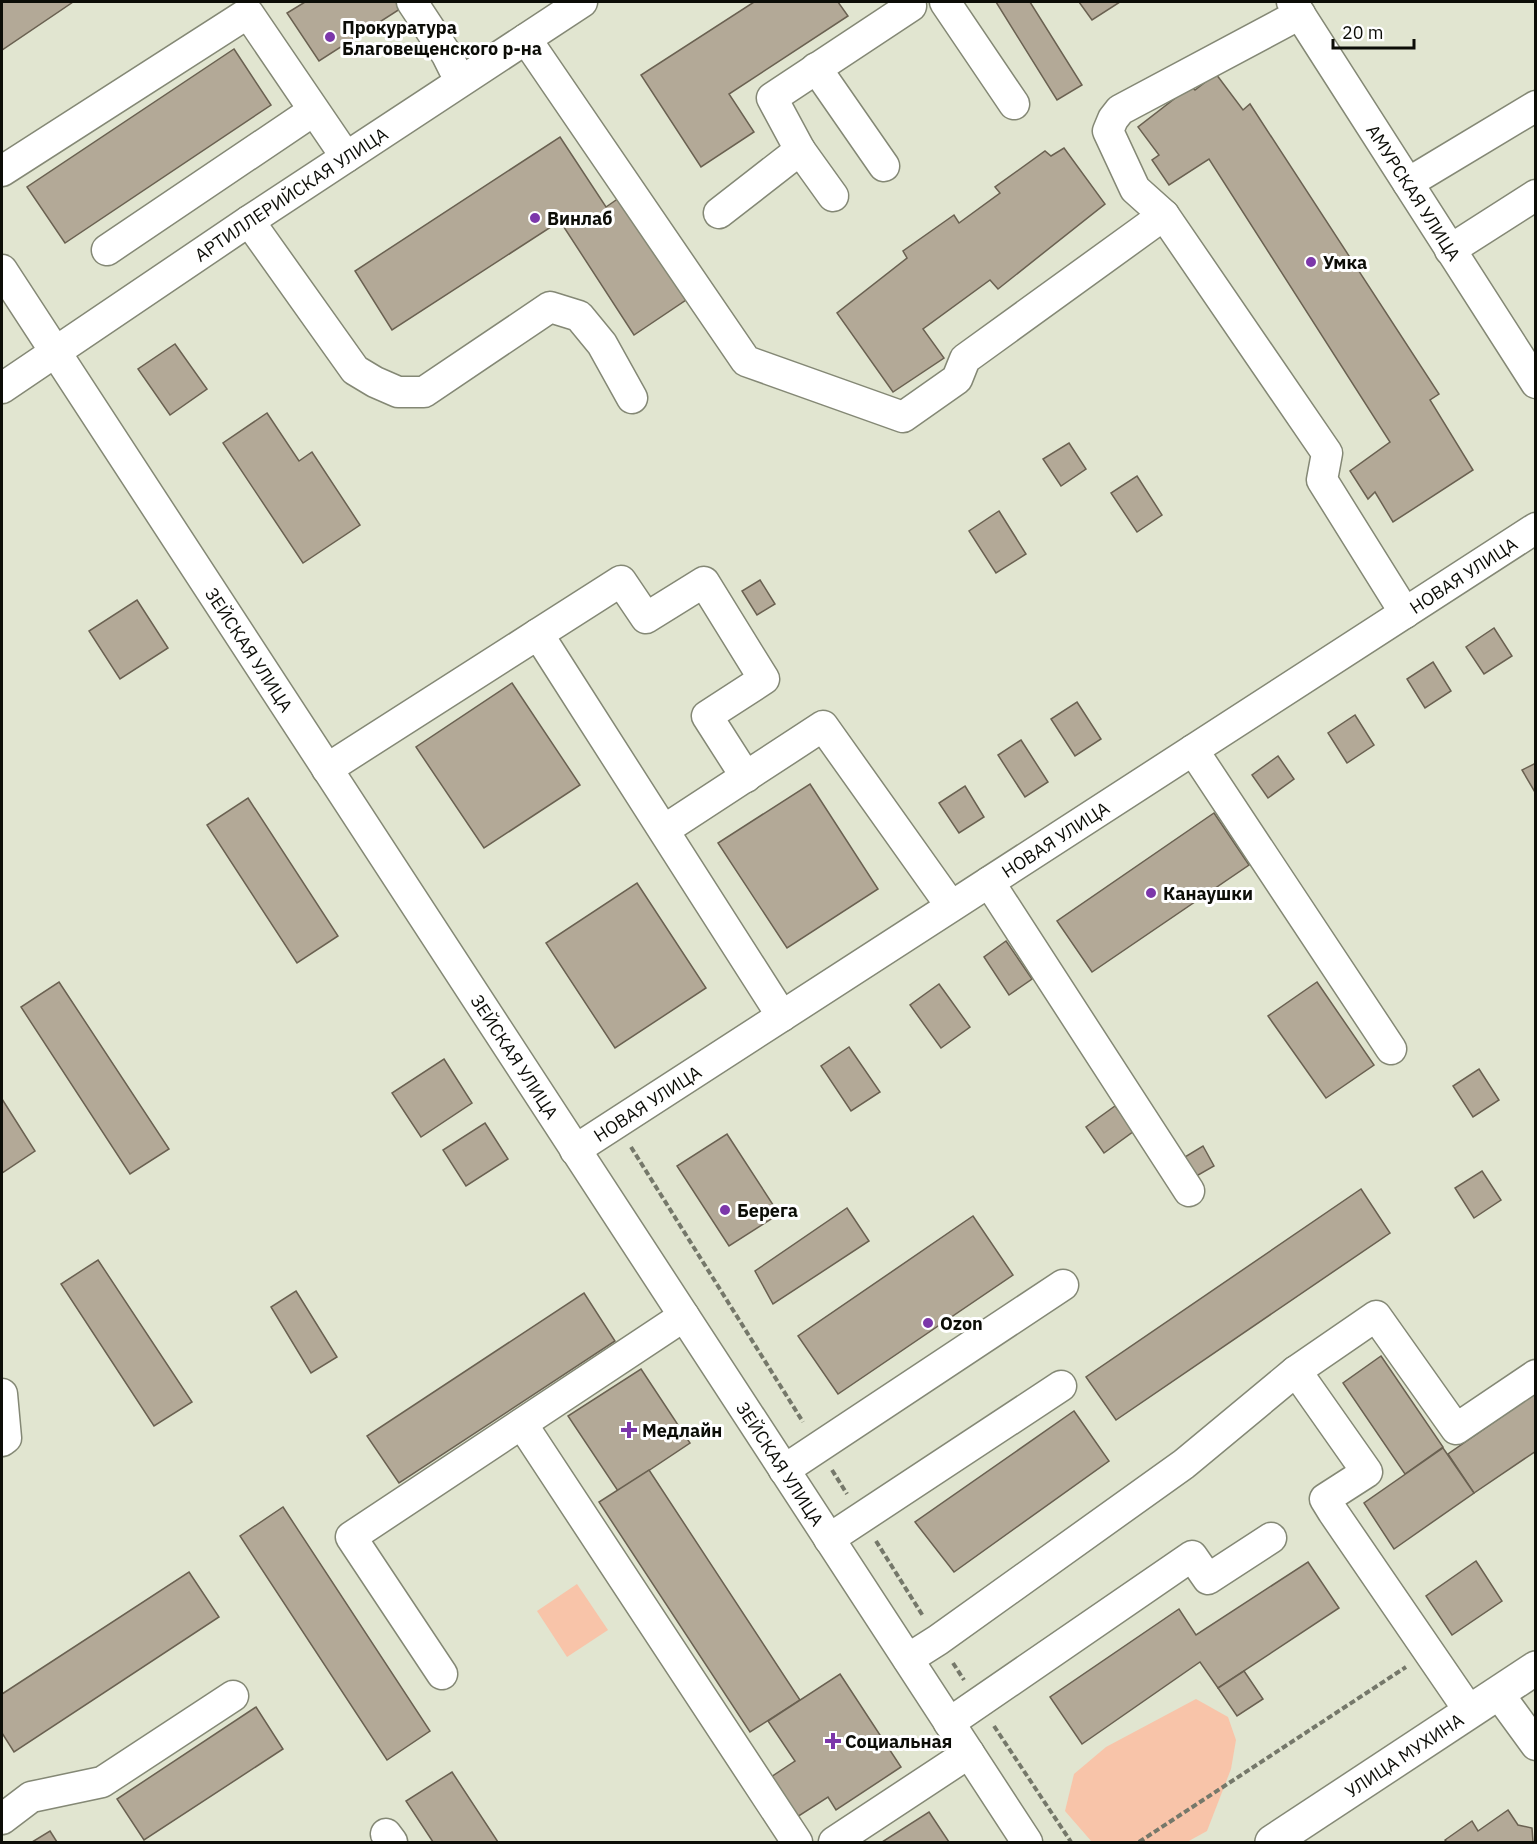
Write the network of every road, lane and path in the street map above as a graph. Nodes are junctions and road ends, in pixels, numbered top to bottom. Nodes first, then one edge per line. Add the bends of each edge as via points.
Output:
1 (412, 2) edge
2 (582, 2) edge
3 (945, 2) edge
4 (912, 3) edge
5 (1296, 8) edge
6 (525, 39) junction
7 (816, 68) junction
8 (460, 81) junction
9 (1014, 104) dead end
10 (1536, 106) edge
11 (313, 111) junction
12 (800, 150) junction
13 (346, 157) junction
14 (884, 166) dead end
15 (2, 171) edge
16 (1408, 183) junction
17 (1536, 195) edge
18 (833, 196) dead end
19 (719, 213) dead end
20 (1164, 215) junction
21 (249, 221) junction
22 (107, 250) dead end
23 (1450, 250) junction
24 (2, 270) edge
25 (55, 352) junction
26 (1536, 383) edge
27 (2, 388) edge
28 (632, 398) dead end
29 (1536, 528) edge
30 (1405, 613) junction
31 (538, 634) junction
32 (1192, 750) junction
33 (327, 769) junction
34 (746, 777) junction
35 (664, 830) junction
36 (989, 882) junction
37 (951, 906) junction
38 (782, 1016) junction
39 (1391, 1049) dead end
40 (616, 1123) junction
41 (574, 1150) junction
42 (1189, 1191) dead end
43 (1063, 1285) dead end
44 (684, 1316) junction
45 (1296, 1371) junction
46 (1536, 1375) edge
47 (1061, 1386) dead end
48 (2, 1394) edge
49 (522, 1424) junction
50 (2, 1441) edge
51 (819, 1447) junction
52 (784, 1470) junction
53 (861, 1518) junction
54 (1271, 1538) dead end
55 (829, 1539) junction
56 (938, 1640) junction
57 (1429, 1652) junction
58 (908, 1659) junction
59 (1536, 1668) edge
60 (442, 1674) dead end
61 (1498, 1693) junction
62 (233, 1696) dead end
63 (978, 1702) junction
64 (1470, 1712) junction
65 (949, 1723) junction
66 (1536, 1745) edge
67 (969, 1753) junction
68 (2, 1819) edge
69 (797, 1842) edge
70 (834, 1842) edge
71 (1027, 1842) edge
72 (1071, 1842) edge
73 (1139, 1842) edge
74 (1272, 1842) edge

1 - 8 street
2 - 6 street, АРТИЛЛЕРИЙСКАЯ УЛИЦА
3 - 9 street
4 - 7 street
5 - 16 street, АМУРСКАЯ УЛИЦА
5 - 20 street via 1120,110 1113,119 1108,131 1135,189
6 - 8 street, АРТИЛЛЕРИЙСКАЯ УЛИЦА
6 - 20 street via 746,361 903,417 957,379 965,359
7 - 12 street via 772,98
7 - 14 street
8 - 13 street, АРТИЛЛЕРИЙСКАЯ УЛИЦА
10 - 16 street
11 - 13 street
11 - 15 street via 248,13
11 - 22 street
12 - 18 street
12 - 19 street
13 - 21 street, АРТИЛЛЕРИЙСКАЯ УЛИЦА
16 - 23 street, АМУРСКАЯ УЛИЦА
17 - 23 street
20 - 30 street via 1326,453 1323,480
21 - 25 street, АРТИЛЛЕРИЙСКАЯ УЛИЦА
21 - 28 street via 356,370 375,382 398,392 424,392 550,307 579,316 602,344
23 - 26 street, АМУРСКАЯ УЛИЦА
24 - 25 street, ЗЕЙСКАЯ УЛИЦА
25 - 27 street, АРТИЛЛЕРИЙСКАЯ УЛИЦА
25 - 33 street, ЗЕЙСКАЯ УЛИЦА
29 - 30 street, НОВАЯ УЛИЦА
30 - 32 street, НОВАЯ УЛИЦА
31 - 33 street
31 - 34 street via 621,581 646,618 704,582 764,679 707,716
31 - 35 street
32 - 36 street, НОВАЯ УЛИЦА
32 - 39 street
33 - 41 street, ЗЕЙСКАЯ УЛИЦА
34 - 35 street
34 - 37 street via 823,726
35 - 38 street
36 - 37 street, НОВАЯ УЛИЦА
36 - 42 street
37 - 38 street, НОВАЯ УЛИЦА
38 - 40 street, НОВАЯ УЛИЦА
40 - 41 street, НОВАЯ УЛИЦА
40 - 51 path
41 - 44 street, ЗЕЙСКАЯ УЛИЦА
43 - 51 street
44 - 49 street
44 - 52 street, ЗЕЙСКАЯ УЛИЦА
45 - 46 street via 1376,1316 1456,1429
45 - 56 street via 1184,1464
45 - 57 street via 1366,1472 1326,1499
47 - 53 street
48 - 50 street via 6,1438
49 - 60 street via 351,1537
49 - 69 street
51 - 52 street
51 - 53 path
52 - 55 street, ЗЕЙСКАЯ УЛИЦА
53 - 55 street
53 - 56 path
54 - 63 street via 1208,1579 1192,1556
55 - 58 street, ЗЕЙСКАЯ УЛИЦА
56 - 58 street
56 - 63 path
57 - 64 street
57 - 73 path
58 - 65 street, ЗЕЙСКАЯ УЛИЦА
59 - 61 main road, УЛИЦА МУХИНА
61 - 64 main road, УЛИЦА МУХИНА
61 - 66 street
62 - 68 street via 102,1782 31,1797
63 - 65 street
63 - 72 path
64 - 74 main road, УЛИЦА МУХИНА
65 - 67 street, ЗЕЙСКАЯ УЛИЦА
67 - 70 street
67 - 71 street, ЗЕЙСКАЯ УЛИЦА

